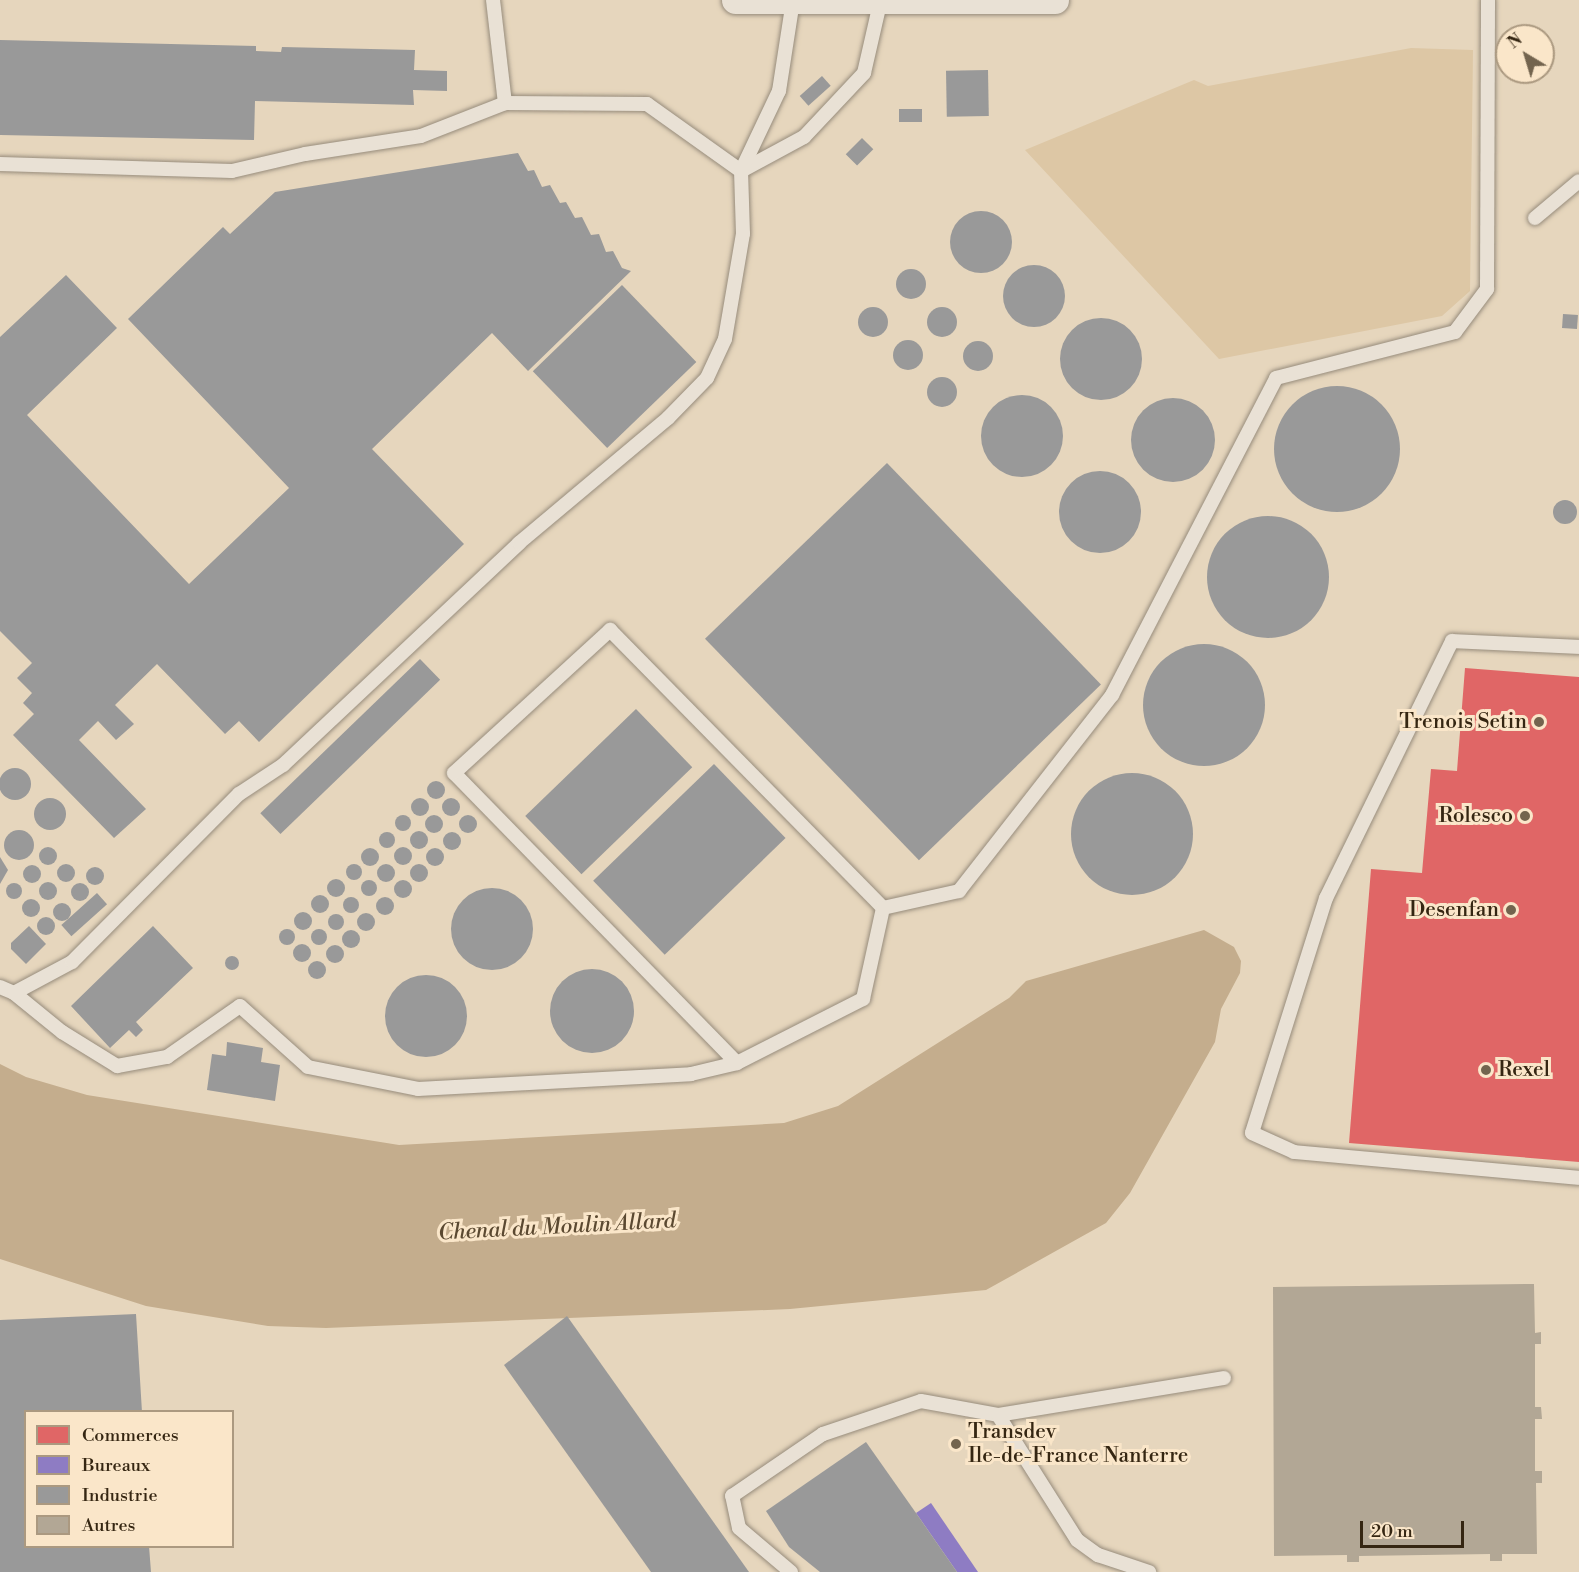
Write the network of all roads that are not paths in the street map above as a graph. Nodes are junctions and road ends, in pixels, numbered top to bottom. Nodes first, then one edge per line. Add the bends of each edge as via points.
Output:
1 (493, 0) edge
2 (735, 0) edge
3 (1055, 0) edge
4 (1488, 0) edge
5 (793, 1) edge
6 (880, 3) junction
7 (505, 103) junction
8 (0, 164) edge
9 (741, 171) junction
10 (1579, 182) edge
11 (1535, 218) dead end
12 (1579, 647) edge
13 (883, 908) junction
14 (0, 987) edge
15 (14, 993) junction
16 (737, 1063) junction
17 (1579, 1178) edge
18 (1224, 1377) dead end
19 (998, 1415) junction
20 (791, 1572) edge
21 (1149, 1572) edge

1 - 7 lane
2 - 5 street
3 - 6 street
4 - 13 lane via 1487,290 1455,332 1276,378 1112,695 959,891
5 - 6 street
5 - 9 lane via 779,91
6 - 9 lane via 864,73 804,137
7 - 8 lane via 421,136 305,154 232,171
7 - 9 lane via 647,104
9 - 15 lane via 743,234 725,339 707,378 643,440 519,543 284,765 239,794 72,962
10 - 11 lane
12 - 17 lane via 1452,641 1326,898 1252,1133 1294,1152
13 - 16 lane via 863,999
13 - 16 lane via 610,630 454,773
14 - 15 lane
15 - 16 lane via 62,1032 117,1065 167,1057 240,1006 308,1067 418,1089 691,1074
18 - 19 lane
19 - 20 lane via 921,1401 823,1434 732,1496 738,1528
19 - 21 lane via 1077,1540 1098,1555

